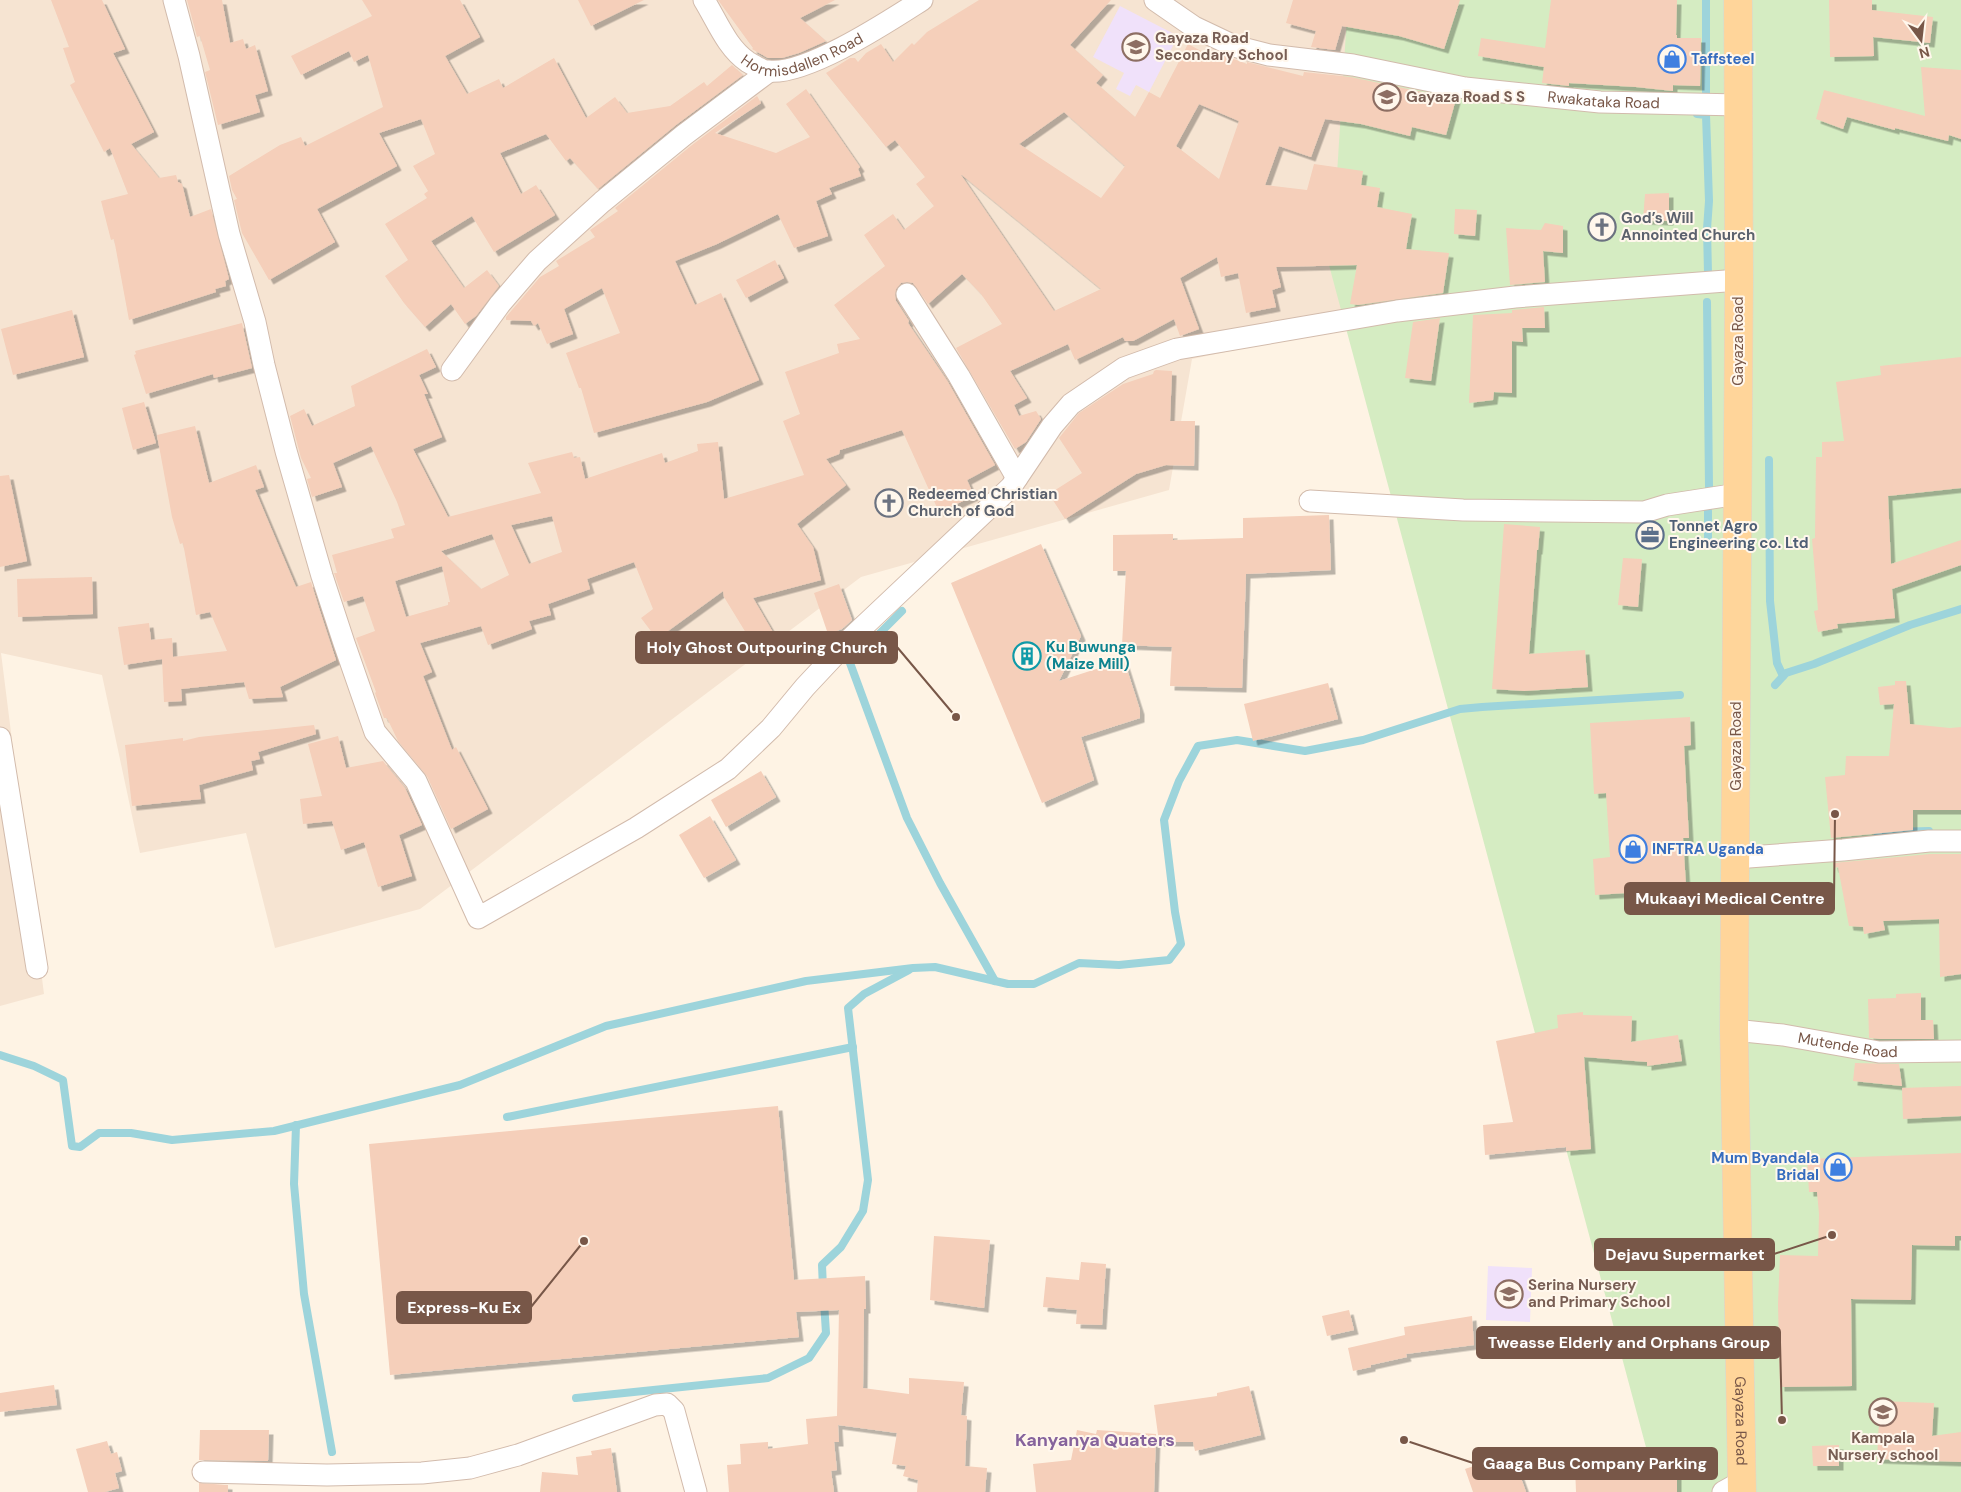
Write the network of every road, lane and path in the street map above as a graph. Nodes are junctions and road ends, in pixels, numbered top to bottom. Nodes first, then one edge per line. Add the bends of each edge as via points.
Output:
1 (174, 0) edge
2 (704, 0) edge
3 (922, 0) edge
4 (1155, 0) edge
5 (1738, 0) edge
6 (768, 72) junction
7 (1739, 105) junction
8 (1739, 280) junction
9 (906, 294) dead end
10 (452, 370) dead end
11 (1017, 478) junction
12 (1738, 494) junction
13 (1310, 501) dead end
14 (0, 738) edge
15 (1961, 841) edge
16 (1735, 858) junction
17 (37, 968) dead end
18 (1734, 1030) junction
19 (1961, 1051) edge
20 (203, 1472) dead end
21 (1735, 1489) edge
22 (696, 1492) edge

1 - 11 street via 228,234 255,322 286,452 336,618 375,732 416,781 478,918 636,828 728,769 771,728 850,639
2 - 6 street, Hormisdallen Road via 732,48 748,62
3 - 6 street, Hormisdallen Road via 846,46 806,65
4 - 7 street, Rwakataka Road via 1202,31 1234,46 1269,55 1353,65 1465,88 1600,102
5 - 7 main road, Gayaza Road
6 - 10 street via 684,135 537,261 500,304
7 - 8 main road, Gayaza Road
8 - 11 street via 1515,297 1398,311 1177,349 1124,368 1072,404 1052,426
8 - 12 main road, Gayaza Road
9 - 11 street via 959,376
12 - 13 street via 1644,512 1463,510
12 - 16 main road, Gayaza Road
14 - 17 street
15 - 16 street
16 - 18 main road, Gayaza Road
18 - 19 street, Mutende Road via 1879,1052
18 - 21 main road, Gayaza Road
20 - 22 street via 375,1474 470,1468 518,1455 655,1405 667,1404 674,1411

